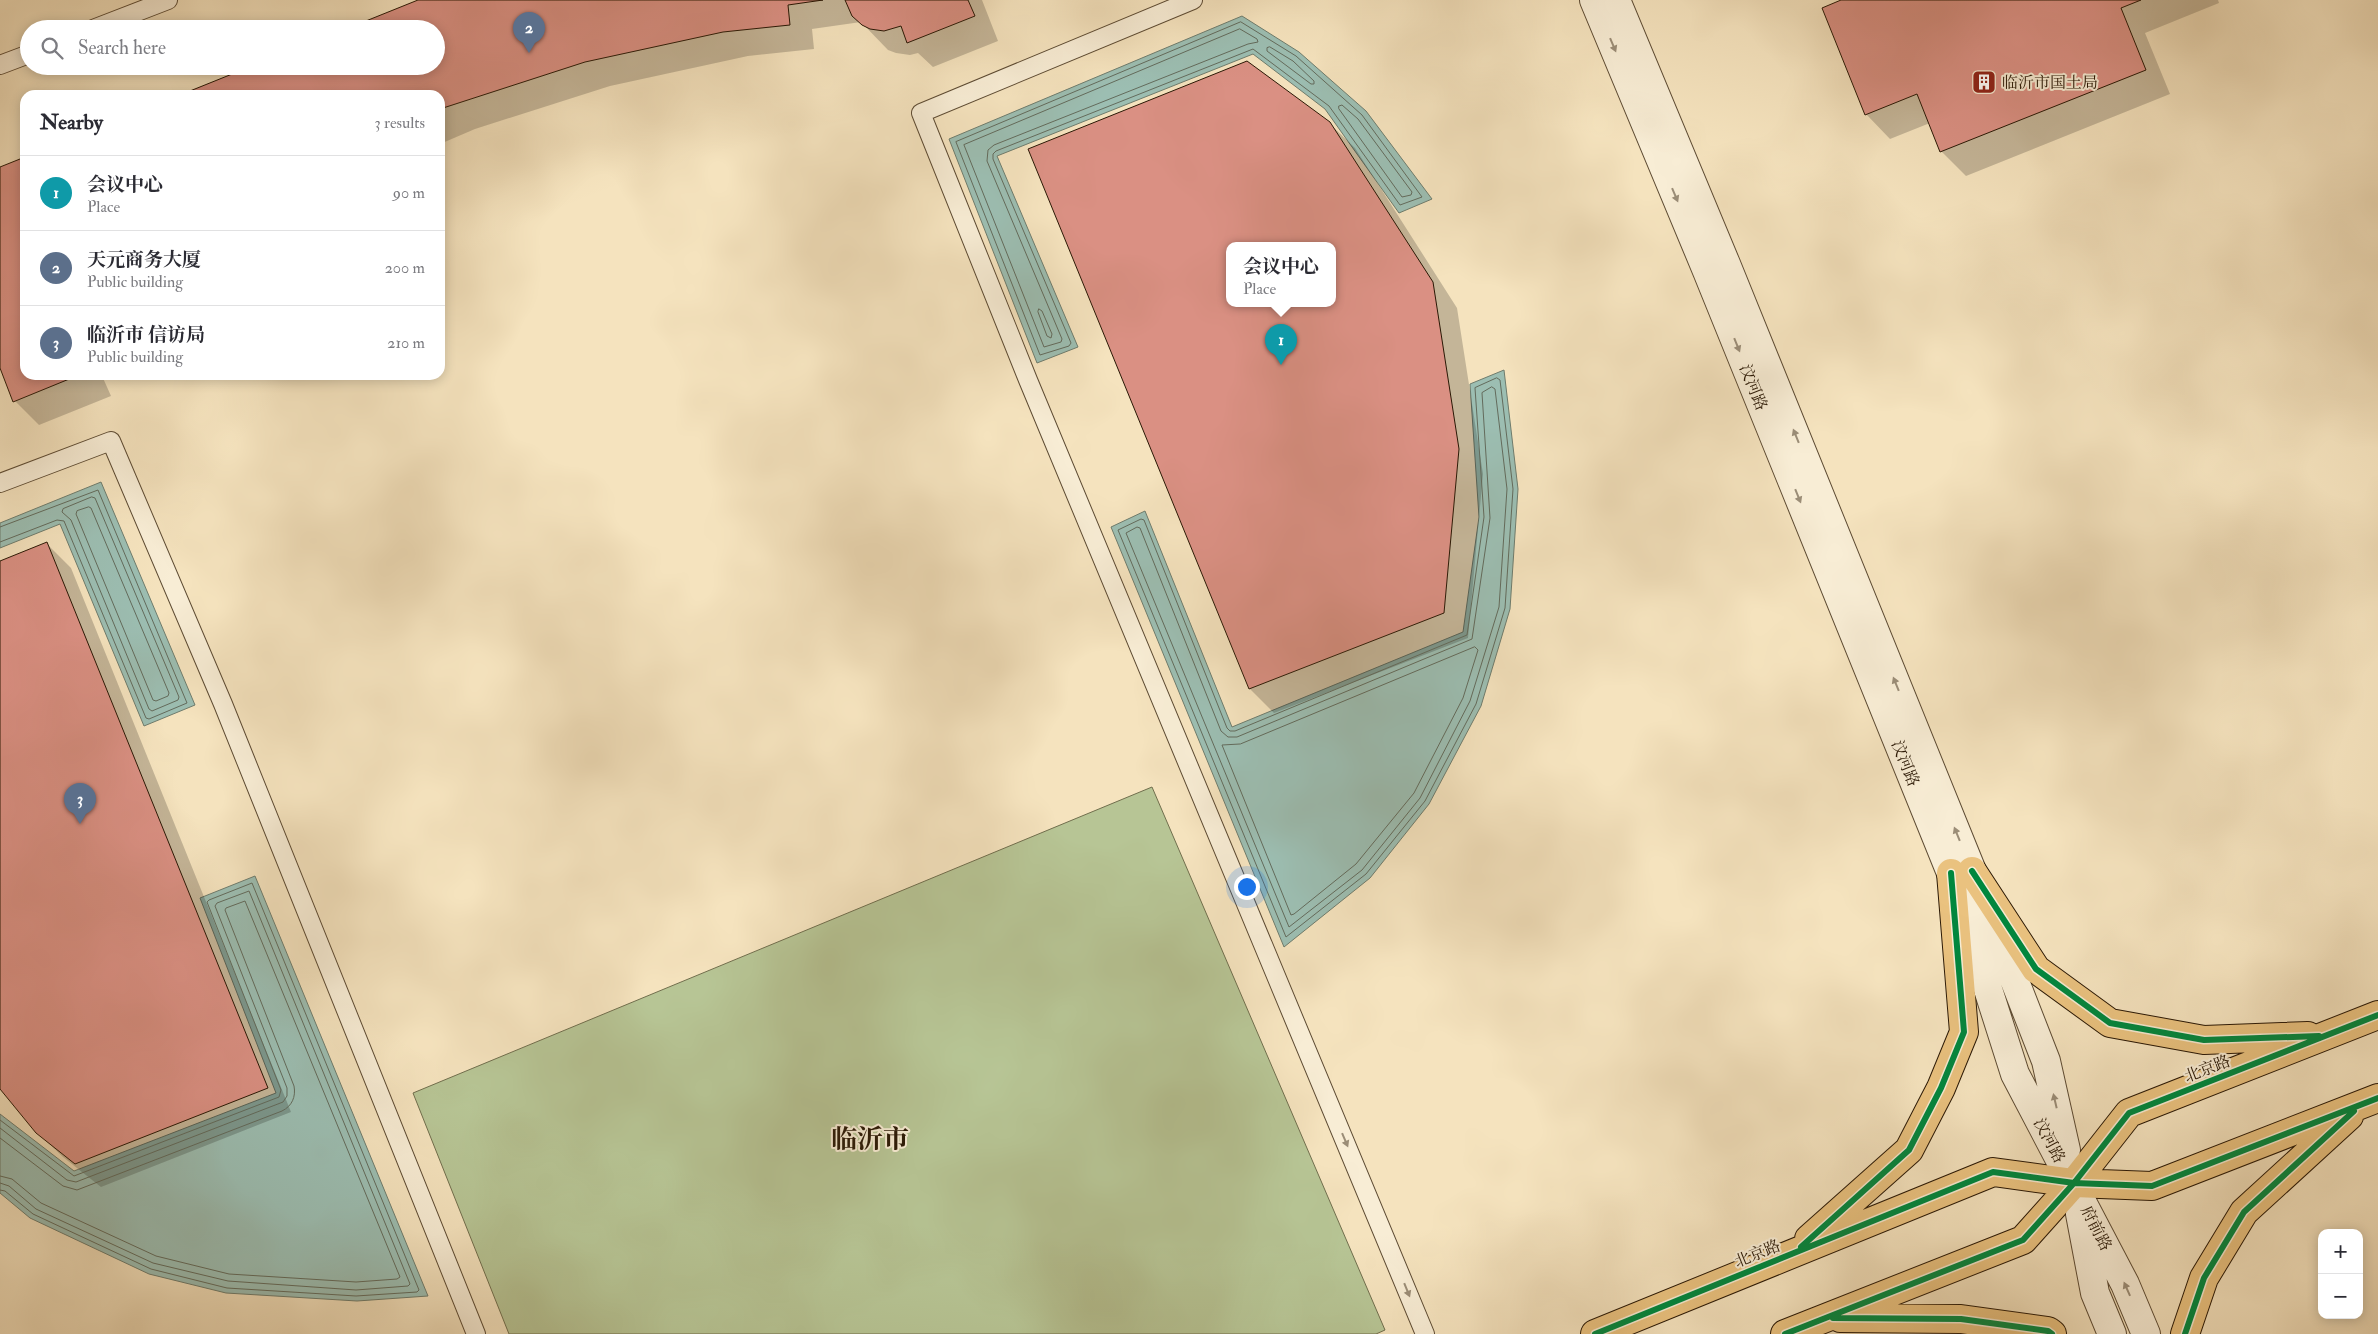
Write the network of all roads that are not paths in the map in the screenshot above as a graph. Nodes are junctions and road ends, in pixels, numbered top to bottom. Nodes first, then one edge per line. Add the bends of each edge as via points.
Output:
1 (168, 0) edge
2 (1193, 0) edge
3 (1594, 0) edge
4 (1616, 0) edge
5 (116, 20) edge
6 (20, 57) edge
7 (0, 65) edge
8 (0, 483) edge
9 (1962, 872) junction
10 (2378, 1015) edge
11 (2329, 1035) junction
12 (2369, 1102) edge
13 (2074, 1183) junction
14 (1793, 1253) junction
15 (1826, 1318) junction
16 (476, 1334) edge
17 (1425, 1334) edge
18 (1595, 1334) edge
19 (1785, 1334) edge
20 (2052, 1334) edge
21 (2112, 1334) edge
22 (2146, 1334) edge
23 (2185, 1334) edge

1 - 5 lane
2 -> 17 lane via 921,114 1028,380
3 -> 9 street, 汶河路
9 -> 4 street, 汶河路 via 1726,264
6 - 7 lane
8 - 16 lane via 111,441 223,704
9 - 11 main road via 2036,968 2110,1023 2204,1040
9 - 13 street, 汶河路 via 2015,1074
9 - 14 main road via 1964,1032 1941,1088 1909,1150
10 - 11 main road, 北京路
11 - 13 main road, 北京路 via 2129,1113
12 - 13 main road, 北京路 via 2152,1186
12 - 23 main road via 2244,1212 2204,1278
13 - 14 main road, 北京路 via 1994,1172
13 - 15 main road, 北京路 via 2023,1240
13 - 21 street, 府前路 via 2095,1293
22 -> 13 street, 府前路 via 2125,1284
14 - 18 main road, 北京路
15 - 19 main road, 北京路
15 - 20 main road via 1961,1319

